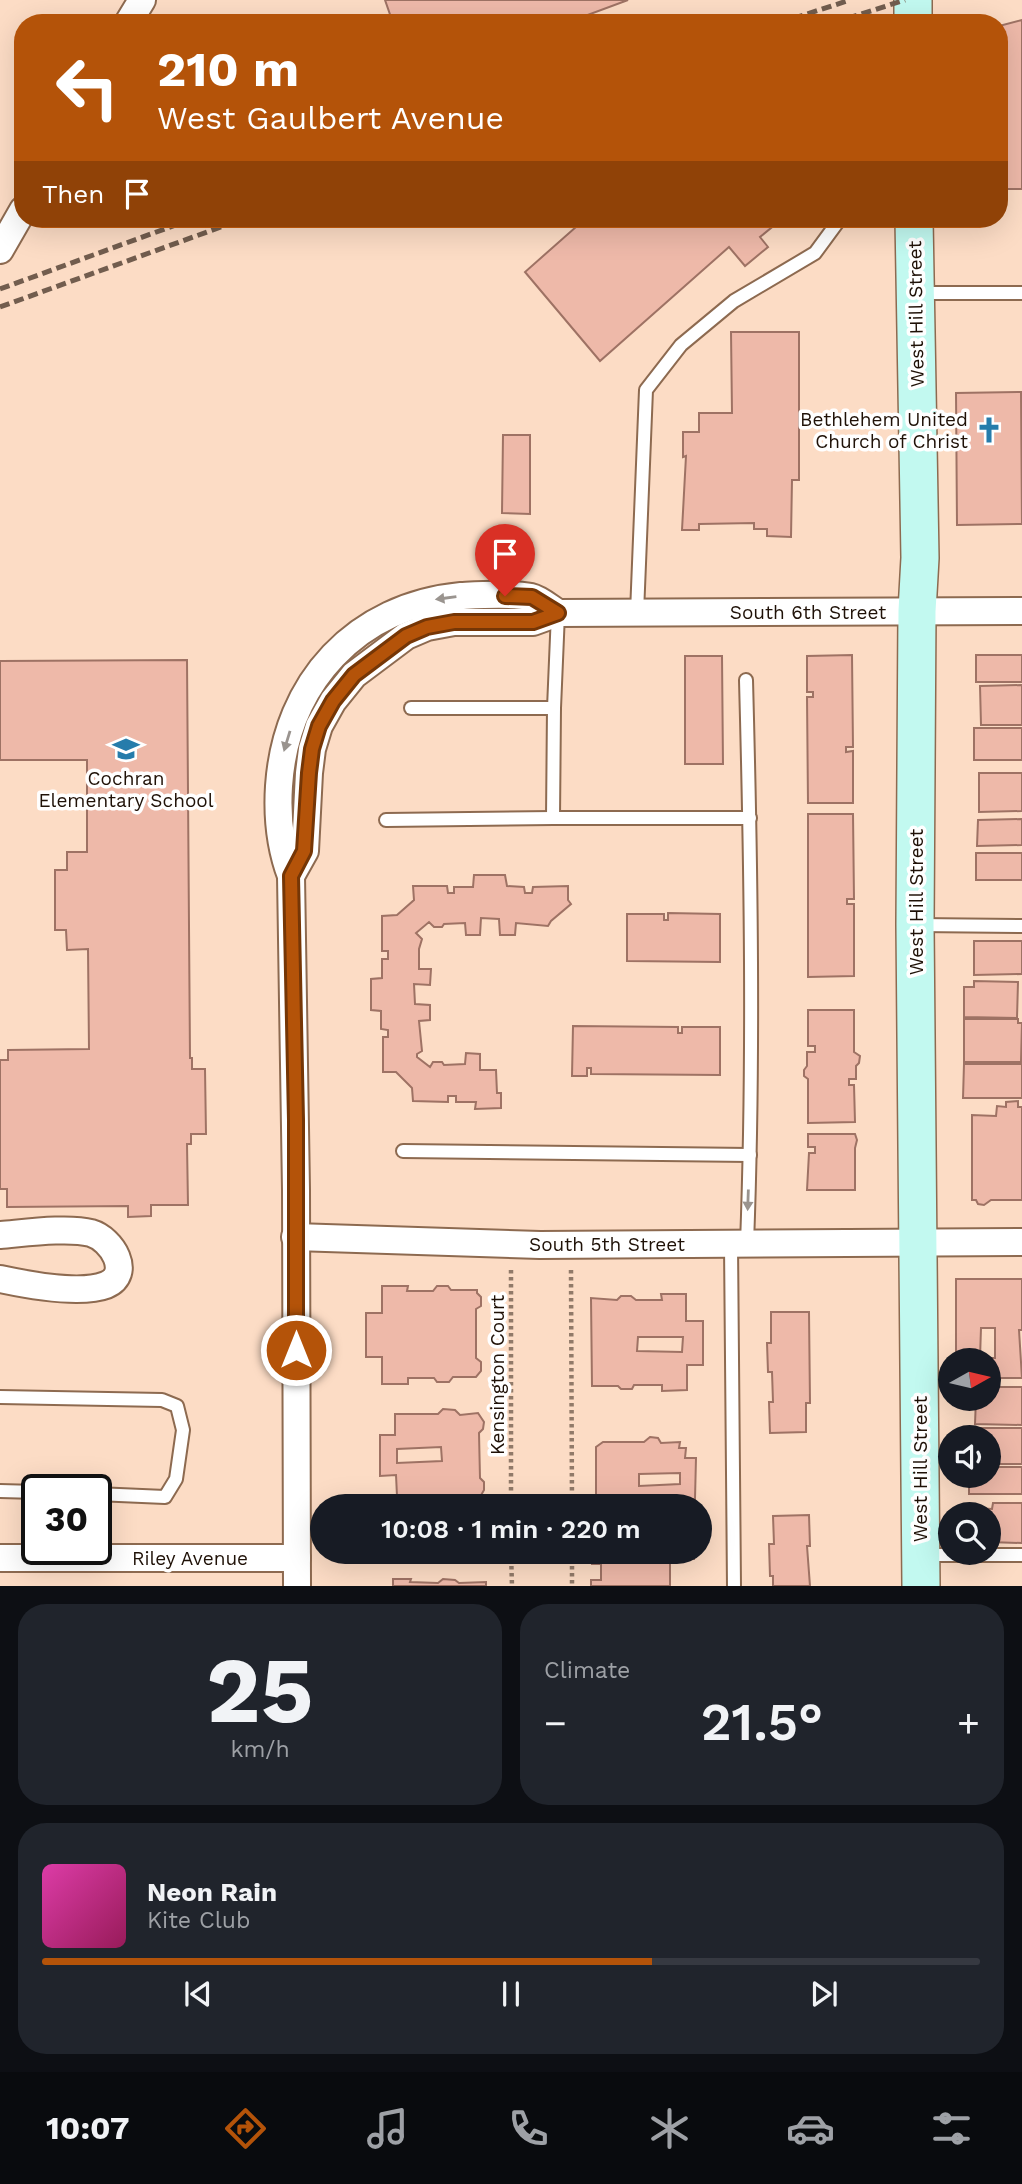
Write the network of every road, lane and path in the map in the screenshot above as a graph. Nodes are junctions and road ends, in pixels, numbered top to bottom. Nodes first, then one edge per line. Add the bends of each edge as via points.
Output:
1 (14, 226) edge
2 (833, 228) edge
3 (914, 228) edge
4 (0, 250) edge
5 (915, 293) junction
6 (1022, 293) edge
7 (917, 611) junction
8 (1022, 611) edge
9 (558, 613) junction
10 (637, 613) junction
11 (746, 680) dead end
12 (411, 708) dead end
13 (554, 708) junction
14 (553, 818) junction
15 (750, 818) junction
16 (386, 820) dead end
17 (915, 925) junction
18 (1022, 926) edge
19 (403, 1151) dead end
20 (750, 1156) junction
21 (0, 1235) edge
22 (295, 1237) junction
23 (1022, 1242) edge
24 (920, 1243) junction
25 (511, 1244) junction
26 (739, 1244) junction
27 (571, 1245) junction
28 (0, 1279) edge
29 (0, 1397) edge
30 (0, 1491) edge
31 (21, 1492) edge
32 (511, 1494) edge
33 (572, 1494) edge
34 (112, 1495) edge
35 (1022, 1555) edge
36 (0, 1558) edge
37 (297, 1558) junction
38 (512, 1564) edge
39 (572, 1564) edge
40 (921, 1570) edge
41 (297, 1586) edge
42 (512, 1586) edge
43 (572, 1586) edge
44 (733, 1586) edge

1 - 4 street
2 - 10 lane via 815,253 734,301 681,345 646,390
3 - 5 street, West Hill Street
5 - 6 lane
5 - 7 street, West Hill Street
7 - 8 street, South 6th Street
7 - 10 street, South 6th Street
7 - 17 street, West Hill Street
9 - 10 street, South 6th Street
9 - 13 lane
9 - 22 street via 532,597 440,598 395,612 357,634 308,686 285,746 278,801 282,852 291,876
11 - 15 lane
12 - 13 lane
13 - 14 lane
14 - 15 lane
14 - 16 lane
15 - 20 lane
17 - 18 lane
17 - 24 street, West Hill Street
19 - 20 lane
20 -> 26 lane
21 - 28 street via 88,1233 111,1245 118,1268 108,1284 80,1289
22 - 25 street, South 5th Street
22 - 37 street
23 - 24 street, South 5th Street
24 - 26 street, South 5th Street
24 - 40 street, West Hill Street
25 - 27 street, South 5th Street
25 - 32 path, Kensington Court
26 - 27 street, South 5th Street
26 - 44 lane
27 - 33 path
29 - 34 lane via 162,1399 177,1406 183,1430 178,1466 176,1479 164,1497
30 - 31 lane
35 - 40 lane
36 - 37 street, Riley Avenue
37 - 41 street
38 - 42 path
39 - 43 path

